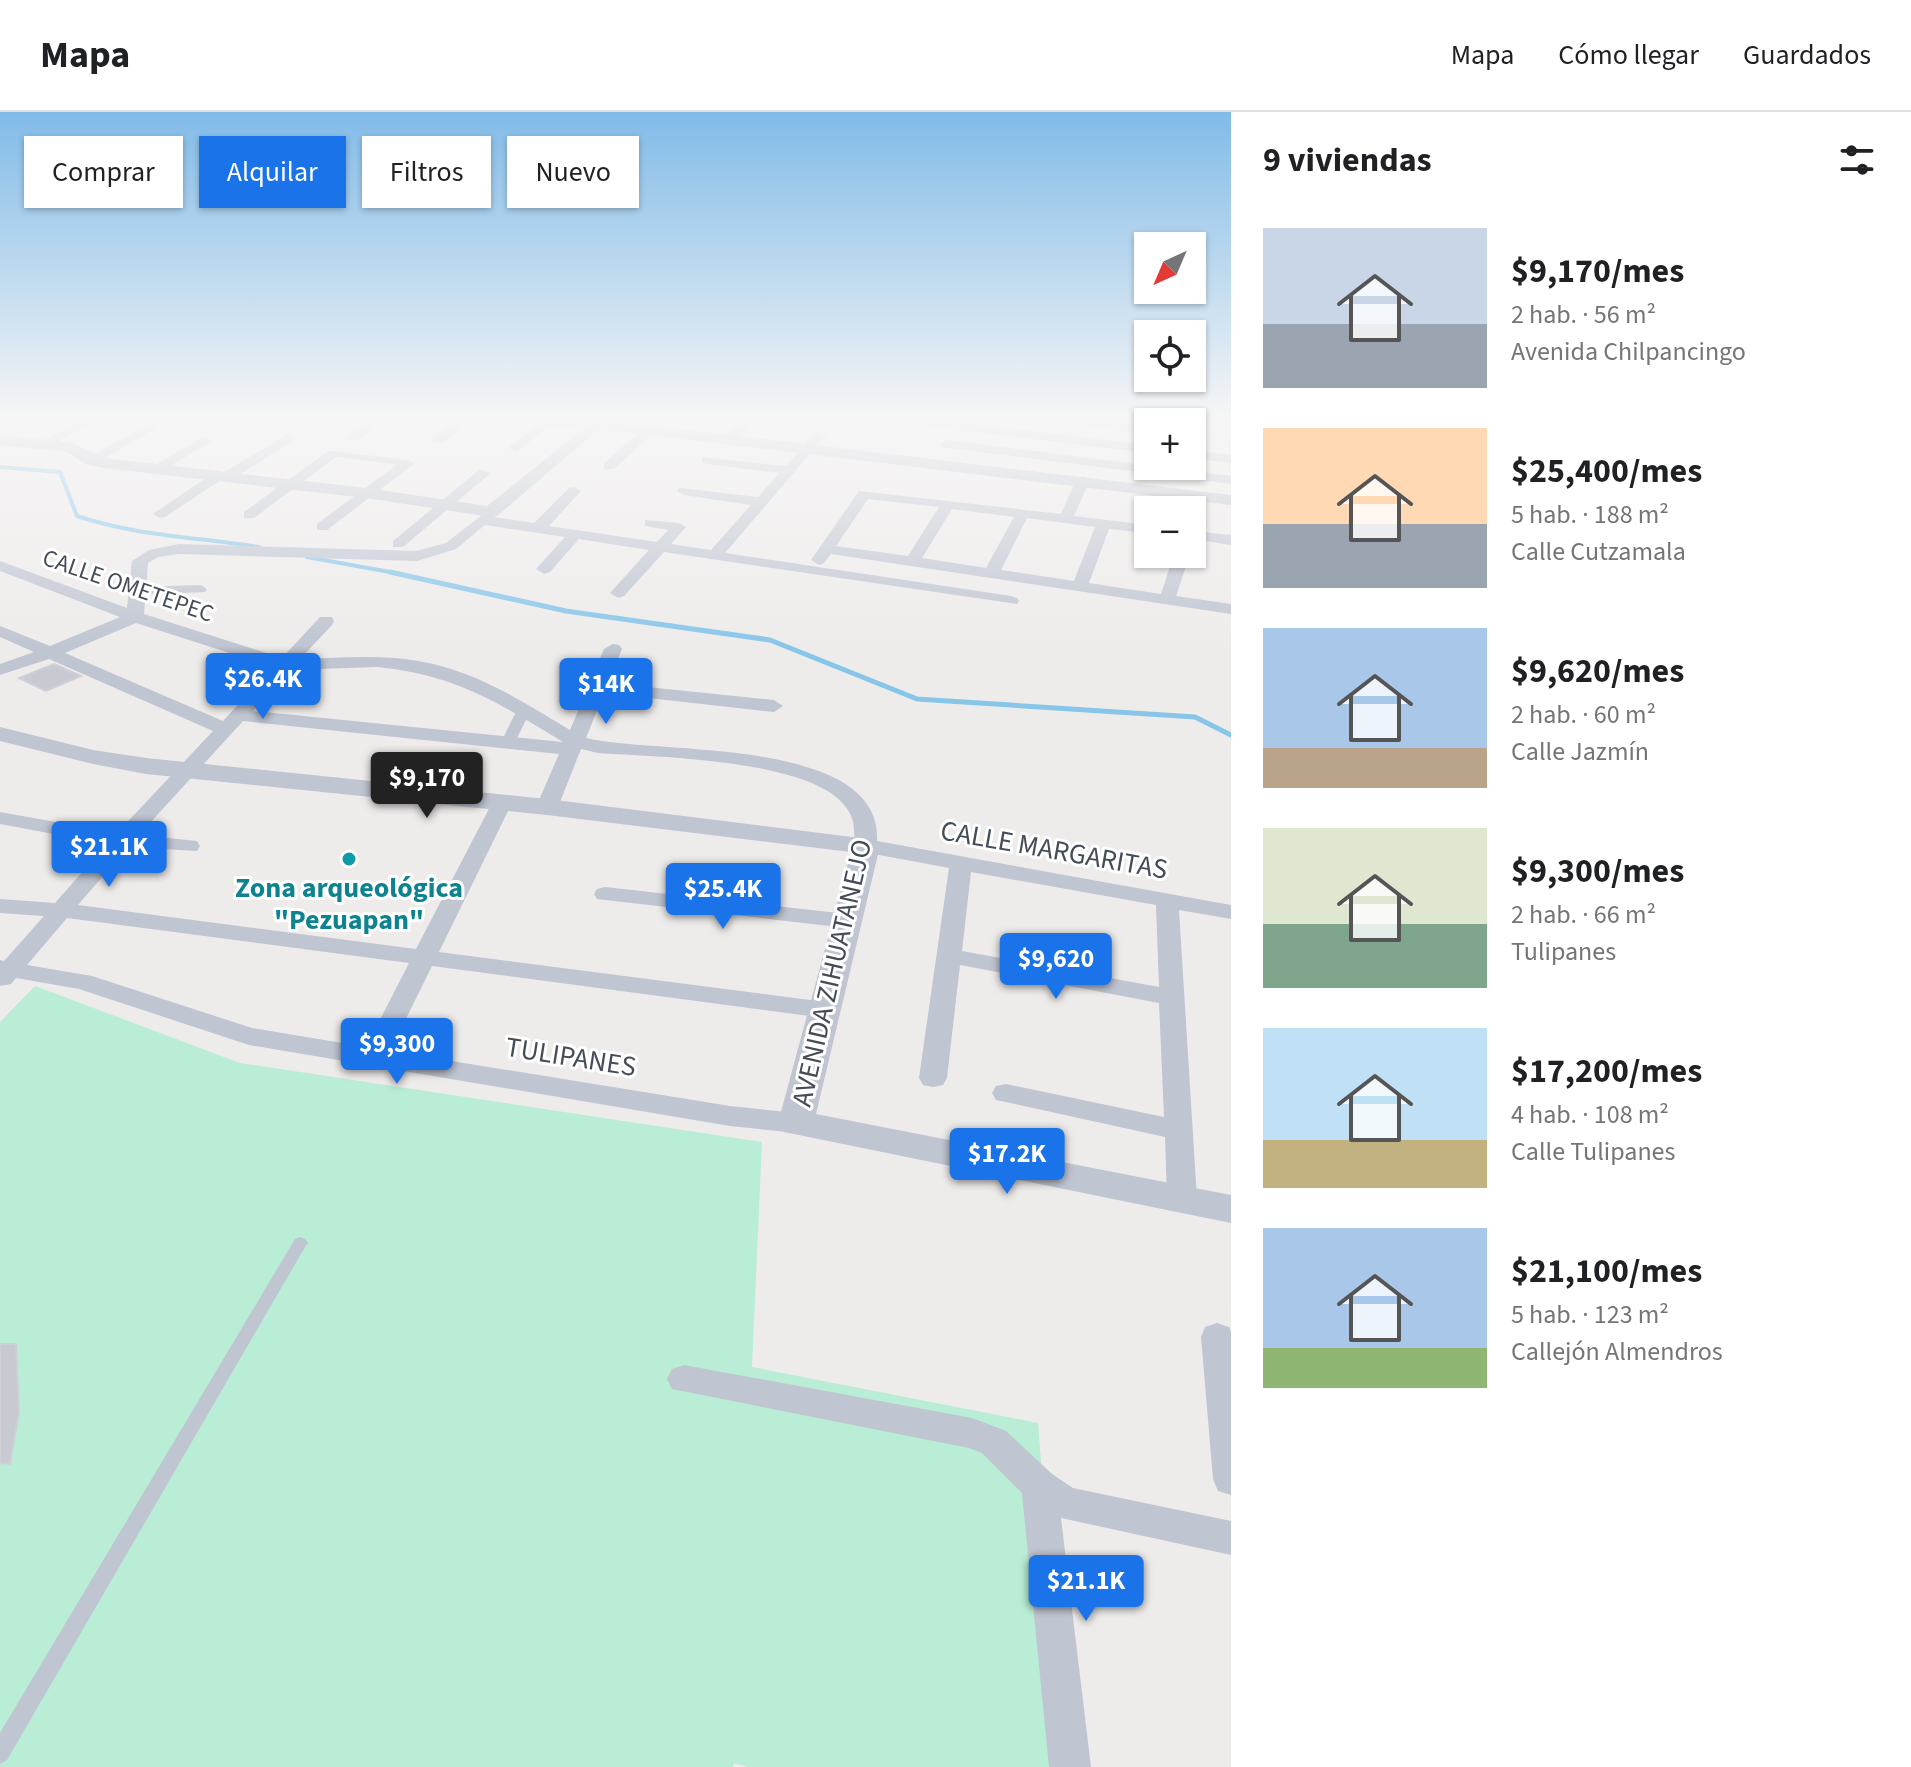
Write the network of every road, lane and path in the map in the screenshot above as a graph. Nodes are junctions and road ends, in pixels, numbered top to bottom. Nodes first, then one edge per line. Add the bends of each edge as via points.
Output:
1 (191, 495) edge
2 (275, 495) edge
3 (363, 495) edge
4 (382, 495) edge
5 (456, 495) edge
6 (512, 495) edge
7 (570, 495) edge
8 (713, 495) edge
9 (766, 495) edge
10 (863, 495) edge
11 (874, 495) edge
12 (1076, 495) edge
13 (1194, 495) edge
14 (1231, 500) edge
15 (760, 502) junction
16 (445, 504) junction
17 (948, 504) junction
18 (1023, 513) junction
19 (160, 514) dead end
20 (249, 515) dead end
21 (487, 516) junction
22 (1066, 518) junction
23 (650, 523) dead end
24 (1104, 523) junction
25 (322, 527) dead end
26 (1134, 527) edge
27 (536, 530) junction
28 (574, 536) junction
29 (1206, 537) edge
30 (1231, 540) edge
31 (398, 544) dead end
32 (662, 549) junction
33 (828, 549) junction
34 (713, 557) junction
35 (913, 561) junction
36 (0, 566) edge
37 (1177, 568) edge
38 (544, 569) dead end
39 (811, 571) junction
40 (991, 573) junction
41 (1080, 586) junction
42 (201, 589) dead end
43 (136, 591) junction
44 (618, 593) dead end
45 (1167, 600) junction
46 (1011, 601) dead end
47 (1231, 609) edge
48 (135, 617) junction
49 (326, 621) dead end
50 (0, 631) edge
51 (613, 649) dead end
52 (50, 653) junction
53 (285, 665) junction
54 (0, 670) edge
55 (597, 687) junction
56 (774, 706) dead end
57 (524, 710) junction
58 (232, 722) junction
59 (0, 734) edge
60 (508, 742) junction
61 (573, 745) junction
62 (189, 769) junction
63 (502, 803) junction
64 (547, 807) junction
65 (0, 818) edge
66 (122, 840) junction
67 (189, 846) dead end
68 (866, 846) junction
69 (961, 863) junction
70 (605, 894) dead end
71 (1167, 901) junction
72 (0, 906) edge
73 (59, 910) junction
74 (1231, 912) edge
75 (847, 921) junction
76 (949, 956) junction
77 (423, 960) junction
78 (4, 973) edge
79 (1172, 997) junction
80 (825, 1010) junction
81 (374, 1057) junction
82 (933, 1078) dead end
83 (1006, 1093) dead end
84 (796, 1123) junction
85 (1179, 1130) junction
86 (1182, 1199) junction
87 (1231, 1209) edge
88 (300, 1243) dead end
89 (1217, 1337) dead end
90 (684, 1379) dead end
91 (1231, 1479) edge
92 (1039, 1486) junction
93 (1231, 1538) edge
94 (0, 1753) edge
95 (1070, 1767) edge

1 - 19 street
2 - 20 street
3 - 25 street
4 - 16 street
5 - 16 street
6 - 21 street
7 - 27 street
8 - 15 street
9 - 15 street
10 - 33 street
11 - 17 street
12 - 22 street
13 - 14 street
15 - 34 street
16 - 21 street
16 - 31 street
17 - 18 street
17 - 35 street
18 - 22 street
18 - 40 street
21 - 27 street
21 - 43 street via 451,546 430,553 154,553 140,561
22 - 24 street
23 - 32 street via 679,527
24 - 26 street
24 - 41 street
27 - 28 street
28 - 32 street
28 - 38 street
29 - 30 street
32 - 34 street
32 - 44 street
33 - 35 street
33 - 39 street
34 - 39 street
35 - 40 street
36 - 48 street, CALLE OMETEPEC
37 - 45 street
39 - 46 street
40 - 41 street
41 - 45 street
42 - 43 street
43 - 48 street
45 - 47 street
48 - 52 street
48 - 53 street, CALLE OMETEPEC
49 - 53 street
50 - 52 street
51 - 55 street
52 - 54 street
52 - 58 street
53 - 57 street, AVENIDA ZIHUATANEJO via 418,666 466,680
53 - 58 street
55 - 56 street
55 - 61 street
57 - 60 street
57 - 61 street, AVENIDA ZIHUATANEJO
58 - 60 street
58 - 62 street
59 - 62 street via 93,757
60 - 61 street
61 - 64 street
61 - 68 street, AVENIDA ZIHUATANEJO via 773,763 820,778 849,795 867,821
62 - 63 street
62 - 66 street
63 - 64 street
63 - 77 street
64 - 68 street
65 - 66 street
66 - 67 street
66 - 73 street
68 - 69 street, CALLE MARGARITAS
68 - 75 street, AVENIDA ZIHUATANEJO
69 - 71 street, CALLE MARGARITAS
69 - 76 street
70 - 75 street
71 - 74 street, CALLE MARGARITAS
71 - 79 street
72 - 73 street
73 - 77 street
73 - 78 street
75 - 80 street, AVENIDA ZIHUATANEJO
76 - 79 street
76 - 82 street
77 - 80 street
77 - 81 street
78 - 81 street, TULIPANES via 83,982 249,1036
79 - 85 street
80 - 84 street, AVENIDA ZIHUATANEJO
81 - 84 street, TULIPANES
83 - 85 street
84 - 86 street
85 - 86 street
86 - 87 street
88 - 94 lane
89 - 91 street
90 - 92 street via 972,1433 994,1442
92 - 93 street via 1065,1503
92 - 95 street

